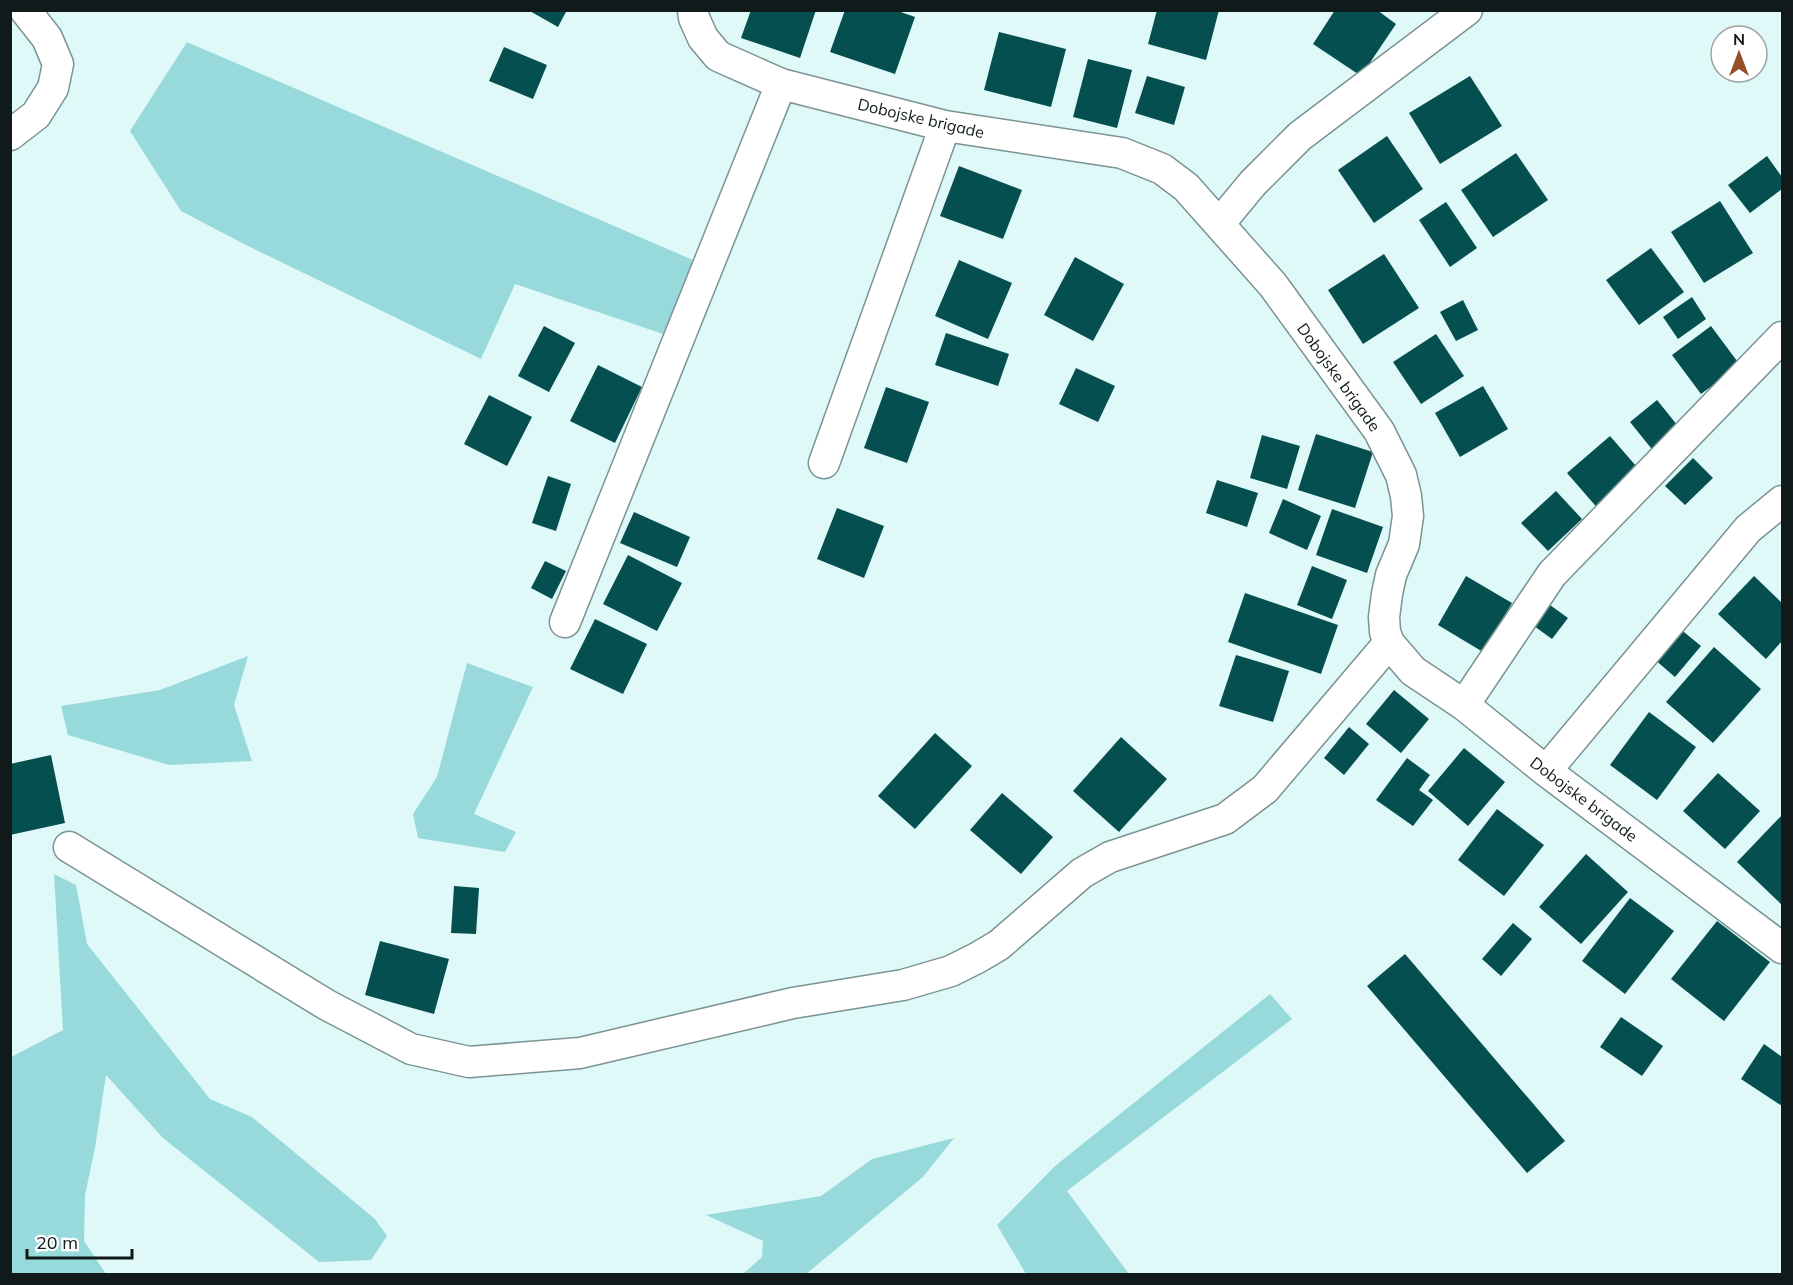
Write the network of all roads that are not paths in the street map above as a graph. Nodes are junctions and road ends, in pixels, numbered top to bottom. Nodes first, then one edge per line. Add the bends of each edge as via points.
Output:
1 (25, 10) edge
2 (693, 10) edge
3 (1467, 10) edge
4 (781, 84) junction
5 (945, 126) junction
6 (10, 135) edge
7 (1218, 224) junction
8 (1782, 338) edge
9 (824, 463) dead end
10 (1782, 501) edge
11 (565, 622) dead end
12 (1389, 643) junction
13 (1464, 705) junction
14 (1546, 771) junction
15 (69, 847) dead end
16 (1782, 948) edge

1 - 6 street via 47,38 58,64 53,88 36,115
2 - 4 street, Dobojske brigade via 703,38 718,56
3 - 7 street via 1300,136
4 - 5 street, Dobojske brigade
4 - 11 street
5 - 7 street, Dobojske brigade via 1129,156 1162,170 1186,187
5 - 9 street
7 - 12 street, Dobojske brigade via 1273,285 1379,431 1401,475 1408,516 1404,544 1387,594 1384,617
8 - 13 street via 1552,574
10 - 14 street via 1748,529
12 - 13 street, Dobojske brigade via 1413,671
12 - 15 street via 1265,789 1225,819 1110,857 1082,873 999,945 977,958 951,971 903,985 793,1003 580,1053 469,1062 411,1049 327,1005
13 - 14 street, Dobojske brigade
14 - 16 street, Dobojske brigade

